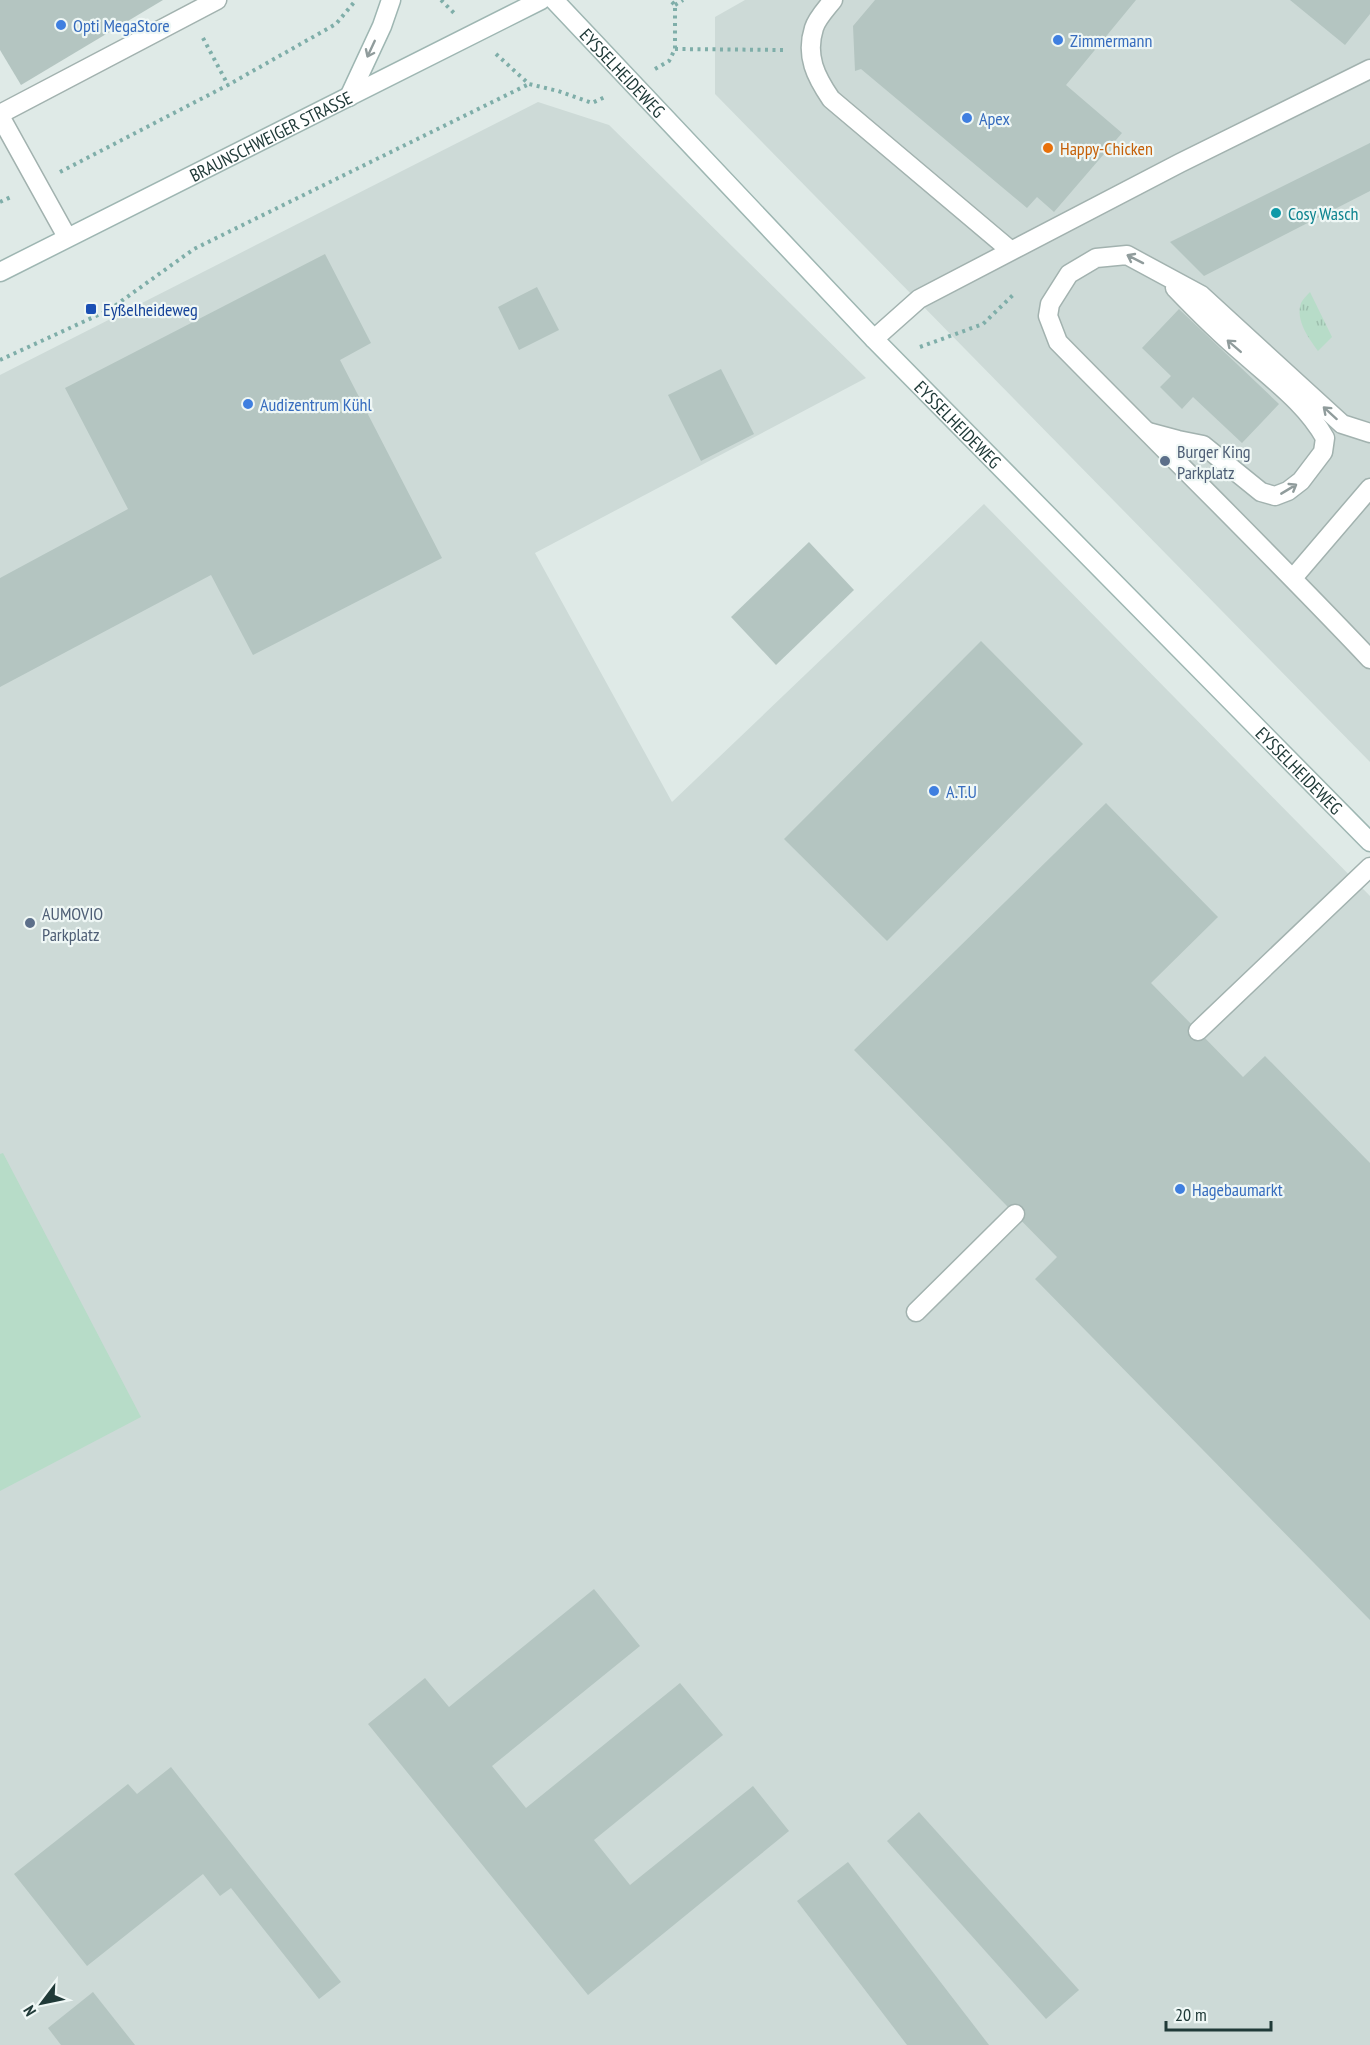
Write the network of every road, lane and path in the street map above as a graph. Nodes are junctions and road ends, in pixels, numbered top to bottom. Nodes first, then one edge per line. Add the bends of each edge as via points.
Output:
1 (217, 0) edge
2 (356, 0) edge
3 (391, 0) edge
4 (541, 0) edge
5 (554, 0) edge
6 (670, 0) edge
7 (683, 0) edge
8 (833, 0) edge
9 (675, 5) junction
10 (191, 14) junction
11 (675, 49) junction
12 (810, 51) junction
13 (656, 68) dead end
14 (1370, 69) edge
15 (228, 85) junction
16 (349, 97) junction
17 (601, 99) dead end
18 (0, 115) edge
19 (37, 183) junction
20 (0, 202) edge
21 (67, 237) junction
22 (1010, 250) junction
23 (0, 272) edge
24 (1163, 275) junction
25 (1013, 295) dead end
26 (874, 339) junction
27 (891, 357) junction
28 (0, 360) edge
29 (1146, 432) junction
30 (1370, 433) edge
31 (1370, 488) edge
32 (1293, 578) junction
33 (1370, 659) edge
34 (1370, 842) edge
35 (1370, 867) edge
36 (1198, 1031) dead end
37 (1015, 1214) dead end
38 (916, 1312) dead end

1 - 10 street
2 - 15 path via 336,24
3 -> 16 street
4 - 16 street, BRAUNSCHWEIGER STRASSE
5 - 26 street, EYSSELHEIDEWEG
6 - 9 path
7 - 9 path
8 - 12 street via 814,26
9 - 11 path
10 - 15 path
10 - 18 street
11 - 12 path
11 - 13 path via 669,61
12 - 22 street via 816,77 831,99
14 - 22 street
15 - 19 path
16 - 21 street, BRAUNSCHWEIGER STRASSE
17 - 28 path via 592,103 529,84 194,249 109,310
18 - 19 street
19 - 20 path
19 - 21 street
21 - 23 street, BRAUNSCHWEIGER STRASSE
22 - 26 street via 919,300
24 -> 29 street via 1127,255 1096,258 1069,274 1050,304 1048,316 1058,342
29 -> 24 street via 1203,445 1261,492 1275,496 1301,481 1323,452 1325,438 1301,405 1210,325
30 -> 24 street via 1342,424 1201,295
25 - 27 path via 983,324
26 - 27 street, EYSSELHEIDEWEG
27 - 34 street, EYSSELHEIDEWEG
29 - 32 street
31 - 32 street
32 - 33 street
35 - 36 street
37 - 38 street

